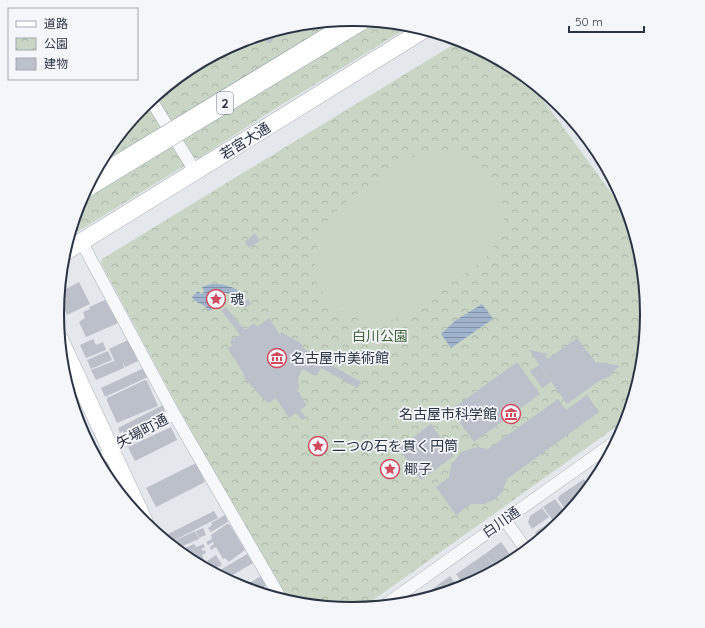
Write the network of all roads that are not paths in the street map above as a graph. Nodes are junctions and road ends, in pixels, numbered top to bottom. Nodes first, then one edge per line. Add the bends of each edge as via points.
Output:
1 (349, 26) edge
2 (321, 28) edge
3 (417, 34) edge
4 (154, 105) edge
5 (114, 153) edge
6 (196, 171) junction
7 (99, 178) edge
8 (81, 241) junction
9 (72, 247) edge
10 (68, 360) edge
11 (174, 414) junction
12 (608, 447) edge
13 (107, 453) edge
14 (132, 499) edge
15 (505, 520) junction
16 (523, 546) edge
17 (277, 592) edge
18 (393, 599) edge

1 - 7 highway, 2, bridge
2 - 5 highway, 2
3 - 6 street, 若宮大通
4 - 6 street
6 - 8 street, 若宮大通
8 - 9 street, 若宮大通
8 - 11 street
10 - 13 street
11 - 13 street, 矢場町通
11 - 17 street
12 - 15 street, 白川通
13 - 14 street
15 - 16 street
15 - 18 street, 白川通

